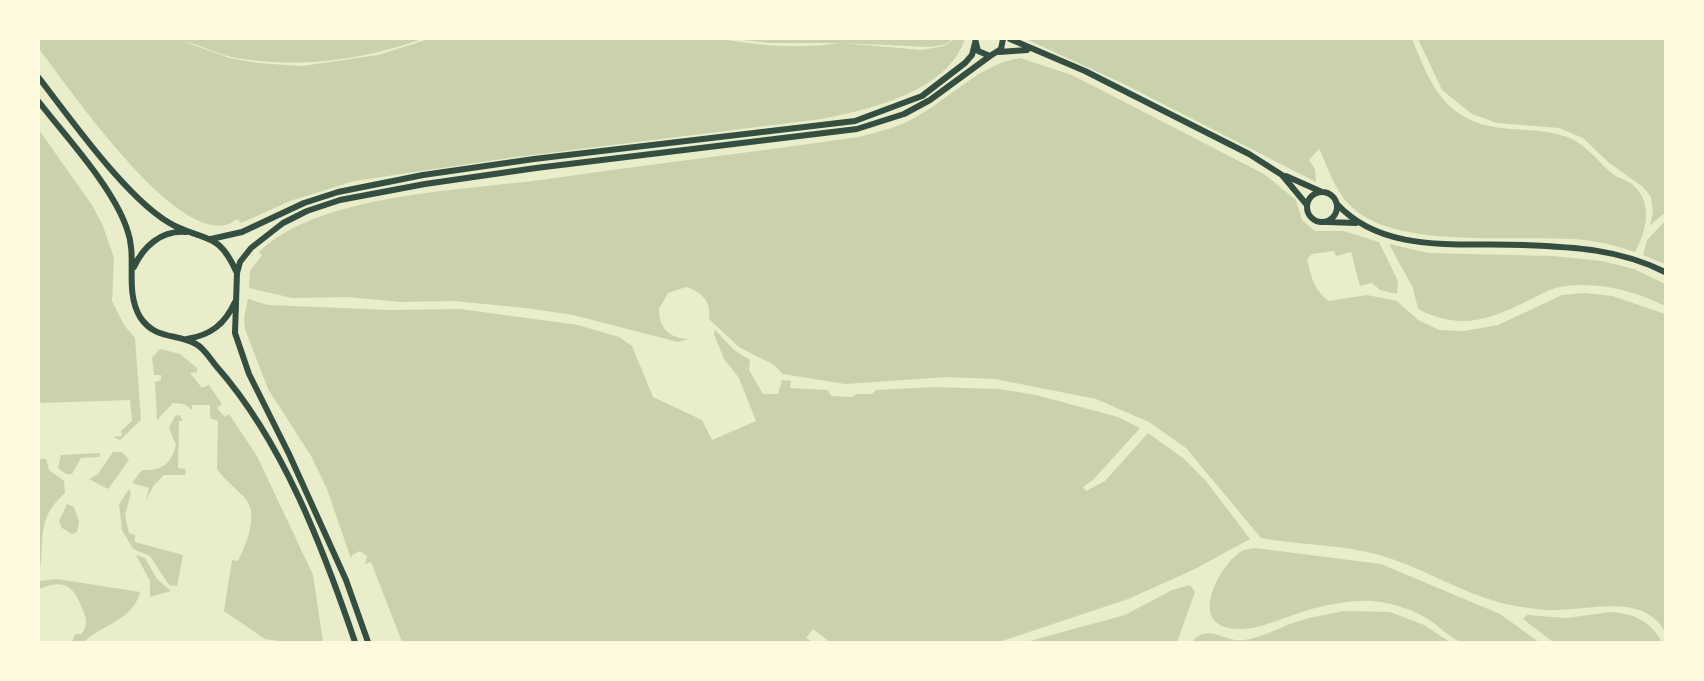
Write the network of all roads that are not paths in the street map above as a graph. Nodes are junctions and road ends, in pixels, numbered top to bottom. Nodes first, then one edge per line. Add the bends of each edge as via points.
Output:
1 (1003, 39) edge
2 (1010, 39) edge
3 (975, 41) edge
4 (1036, 51) junction
5 (998, 52) junction
6 (990, 56) junction
7 (39, 78) edge
8 (39, 102) edge
9 (1282, 175) junction
10 (1322, 192) junction
11 (1337, 204) junction
12 (1307, 205) junction
13 (1325, 222) junction
14 (1360, 224) junction
15 (196, 232) junction
16 (211, 238) junction
17 (132, 270) junction
18 (1665, 272) edge
19 (237, 273) junction
20 (237, 299) junction
21 (185, 340) junction
22 (355, 642) edge
23 (368, 642) edge

1 - 5 main road
2 - 4 main road
3 - 6 main road via 982,54
3 - 16 main road via 972,55 965,63 922,96 855,120 423,175 338,192 242,232
4 - 5 main road
4 - 9 main road via 1085,70 1249,154
5 - 6 main road
6 - 19 main road via 930,100 904,114 857,129 536,168 340,201 283,223 251,248
7 - 15 main road via 130,188 174,226
8 - 17 main road via 98,178 126,225 132,242
9 - 10 main road
9 - 12 main road
10 - 11 main road via 1330,194
10 - 12 main road via 1312,195
11 - 13 main road via 1335,216
11 - 14 main road
12 - 13 main road via 1311,218
13 - 14 main road
14 - 18 main road via 1399,238 1444,244 1523,244 1612,252 1638,258
15 - 16 main road
15 - 17 main road via 164,235 144,249
16 - 19 main road via 228,253
17 - 21 main road via 130,288 142,320 168,337
19 - 20 main road
20 - 21 main road via 218,328
20 - 23 main road via 235,333 249,374 333,549
21 - 22 main road via 197,344 229,380 272,444 335,583

